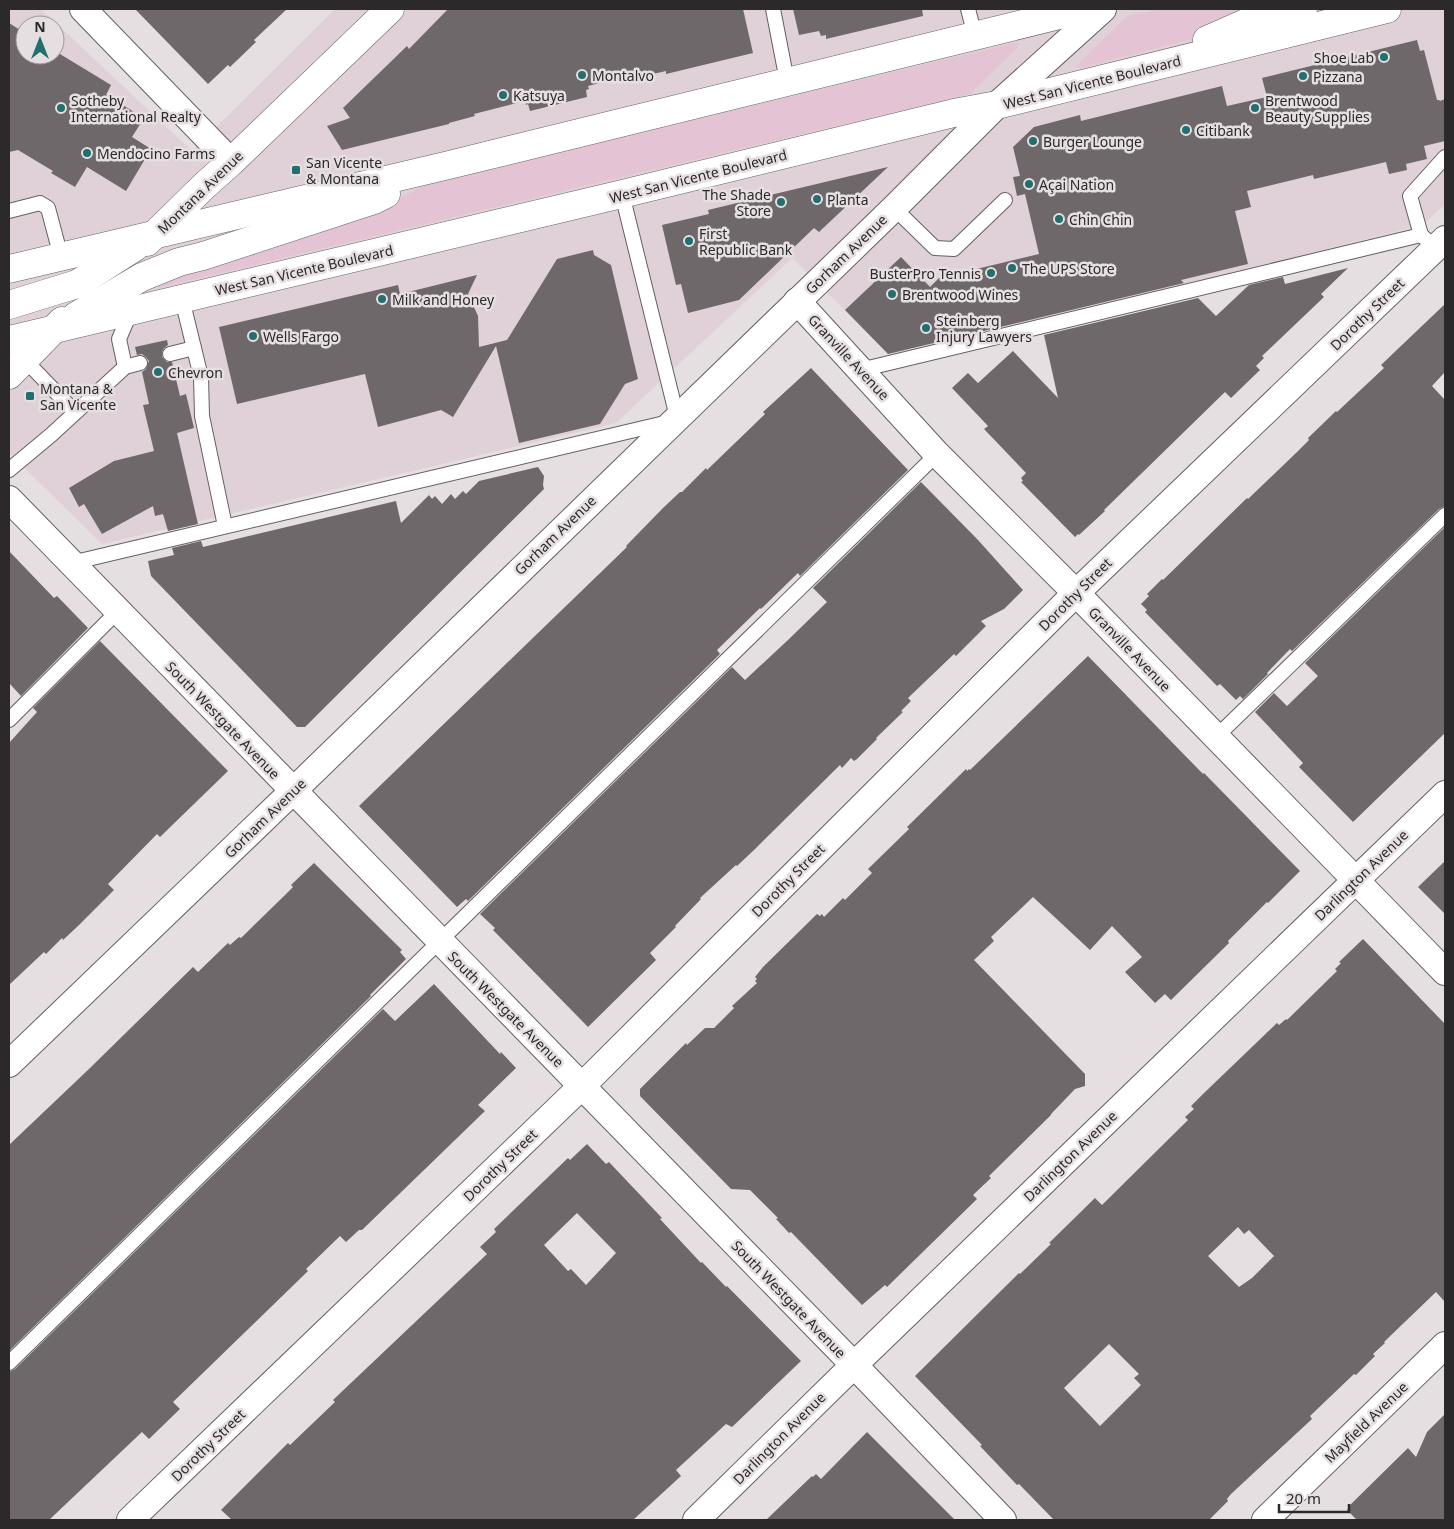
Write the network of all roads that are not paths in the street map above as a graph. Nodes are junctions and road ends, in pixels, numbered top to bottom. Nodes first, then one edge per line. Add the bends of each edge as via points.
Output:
1 (83, 9) edge
2 (390, 9) edge
3 (773, 9) edge
4 (968, 9) edge
5 (1084, 9) edge
6 (1104, 9) edge
7 (1303, 9) edge
8 (1386, 9) edge
9 (1026, 16) edge
10 (975, 36) junction
11 (1137, 71) junction
12 (787, 81) junction
13 (997, 105) junction
14 (1445, 157) edge
15 (230, 162) junction
16 (449, 165) junction
17 (622, 194) junction
18 (1005, 200) dead end
19 (894, 208) junction
20 (9, 211) edge
21 (156, 234) junction
22 (1434, 241) edge
23 (61, 257) junction
24 (9, 268) edge
25 (182, 299) junction
26 (797, 301) junction
27 (9, 305) edge
28 (131, 311) junction
29 (54, 330) junction
30 (194, 348) junction
31 (170, 354) dead end
32 (14, 358) edge
33 (140, 364) dead end
34 (124, 367) junction
35 (860, 370) junction
36 (75, 412) junction
37 (675, 419) junction
38 (937, 454) junction
39 (9, 470) edge
40 (9, 499) edge
41 (1445, 516) edge
42 (225, 526) junction
43 (71, 563) junction
44 (1076, 593) junction
45 (118, 612) junction
46 (9, 720) edge
47 (1216, 737) junction
48 (293, 791) junction
49 (1445, 794) edge
50 (1355, 881) junction
51 (440, 942) junction
52 (1445, 972) edge
53 (9, 1064) edge
54 (582, 1086) junction
55 (1445, 1345) edge
56 (9, 1363) edge
57 (854, 1365) junction
58 (994, 1517) edge
59 (130, 1520) edge
60 (696, 1520) edge
61 (1265, 1520) edge

1 - 15 street
2 - 15 main road, Montana Avenue
3 - 12 lane
4 - 10 lane
5 - 9 main road
6 - 13 street, Gorham Avenue
7 - 11 main road via 1250,21
8 - 11 main road, West San Vicente Boulevard
9 - 10 main road
10 - 12 main road
11 - 13 main road, West San Vicente Boulevard
12 - 16 main road
13 - 17 main road, West San Vicente Boulevard
13 - 19 street, Gorham Avenue
14 - 22 lane via 1410,196
15 - 21 main road, Montana Avenue
16 - 21 main road
16 - 29 main road via 374,200 178,262 142,277
17 - 25 main road, West San Vicente Boulevard
17 - 37 lane
18 - 19 lane via 954,249 935,248
19 - 26 street, Gorham Avenue
20 - 23 lane via 40,203 48,208
21 - 23 main road
21 - 27 main road via 77,284
21 - 29 main road, Montana Avenue
22 - 35 lane
22 - 44 street, Dorothy Street
23 - 24 main road
25 - 28 main road, West San Vicente Boulevard
25 - 30 lane
26 - 35 street, Granville Avenue
26 - 37 street, Gorham Avenue
28 - 29 main road, West San Vicente Boulevard
28 - 34 lane via 119,339
29 - 32 main road, West San Vicente Boulevard
30 - 31 lane
30 - 42 lane via 201,377 202,416
32 - 36 lane
33 - 34 lane
34 - 36 lane
35 - 38 street, Granville Avenue
36 - 39 lane
37 - 42 lane
37 - 48 street, Gorham Avenue
38 - 44 street, Granville Avenue
38 - 51 lane
40 - 43 street, South Westgate Avenue
41 - 47 lane
42 - 43 lane
43 - 45 street, South Westgate Avenue
44 - 47 street, Granville Avenue
44 - 54 street, Dorothy Street
45 - 46 lane
45 - 48 street, South Westgate Avenue
47 - 50 street, Granville Avenue
48 - 51 street, South Westgate Avenue
48 - 53 street, Gorham Avenue
49 - 50 street, Darlington Avenue
50 - 52 street, Granville Avenue
50 - 57 street, Darlington Avenue
51 - 54 street, South Westgate Avenue
51 - 56 lane
54 - 57 street, South Westgate Avenue
54 - 59 street, Dorothy Street
55 - 61 street, Mayfield Avenue
57 - 58 street, South Westgate Avenue
57 - 60 street, Darlington Avenue

